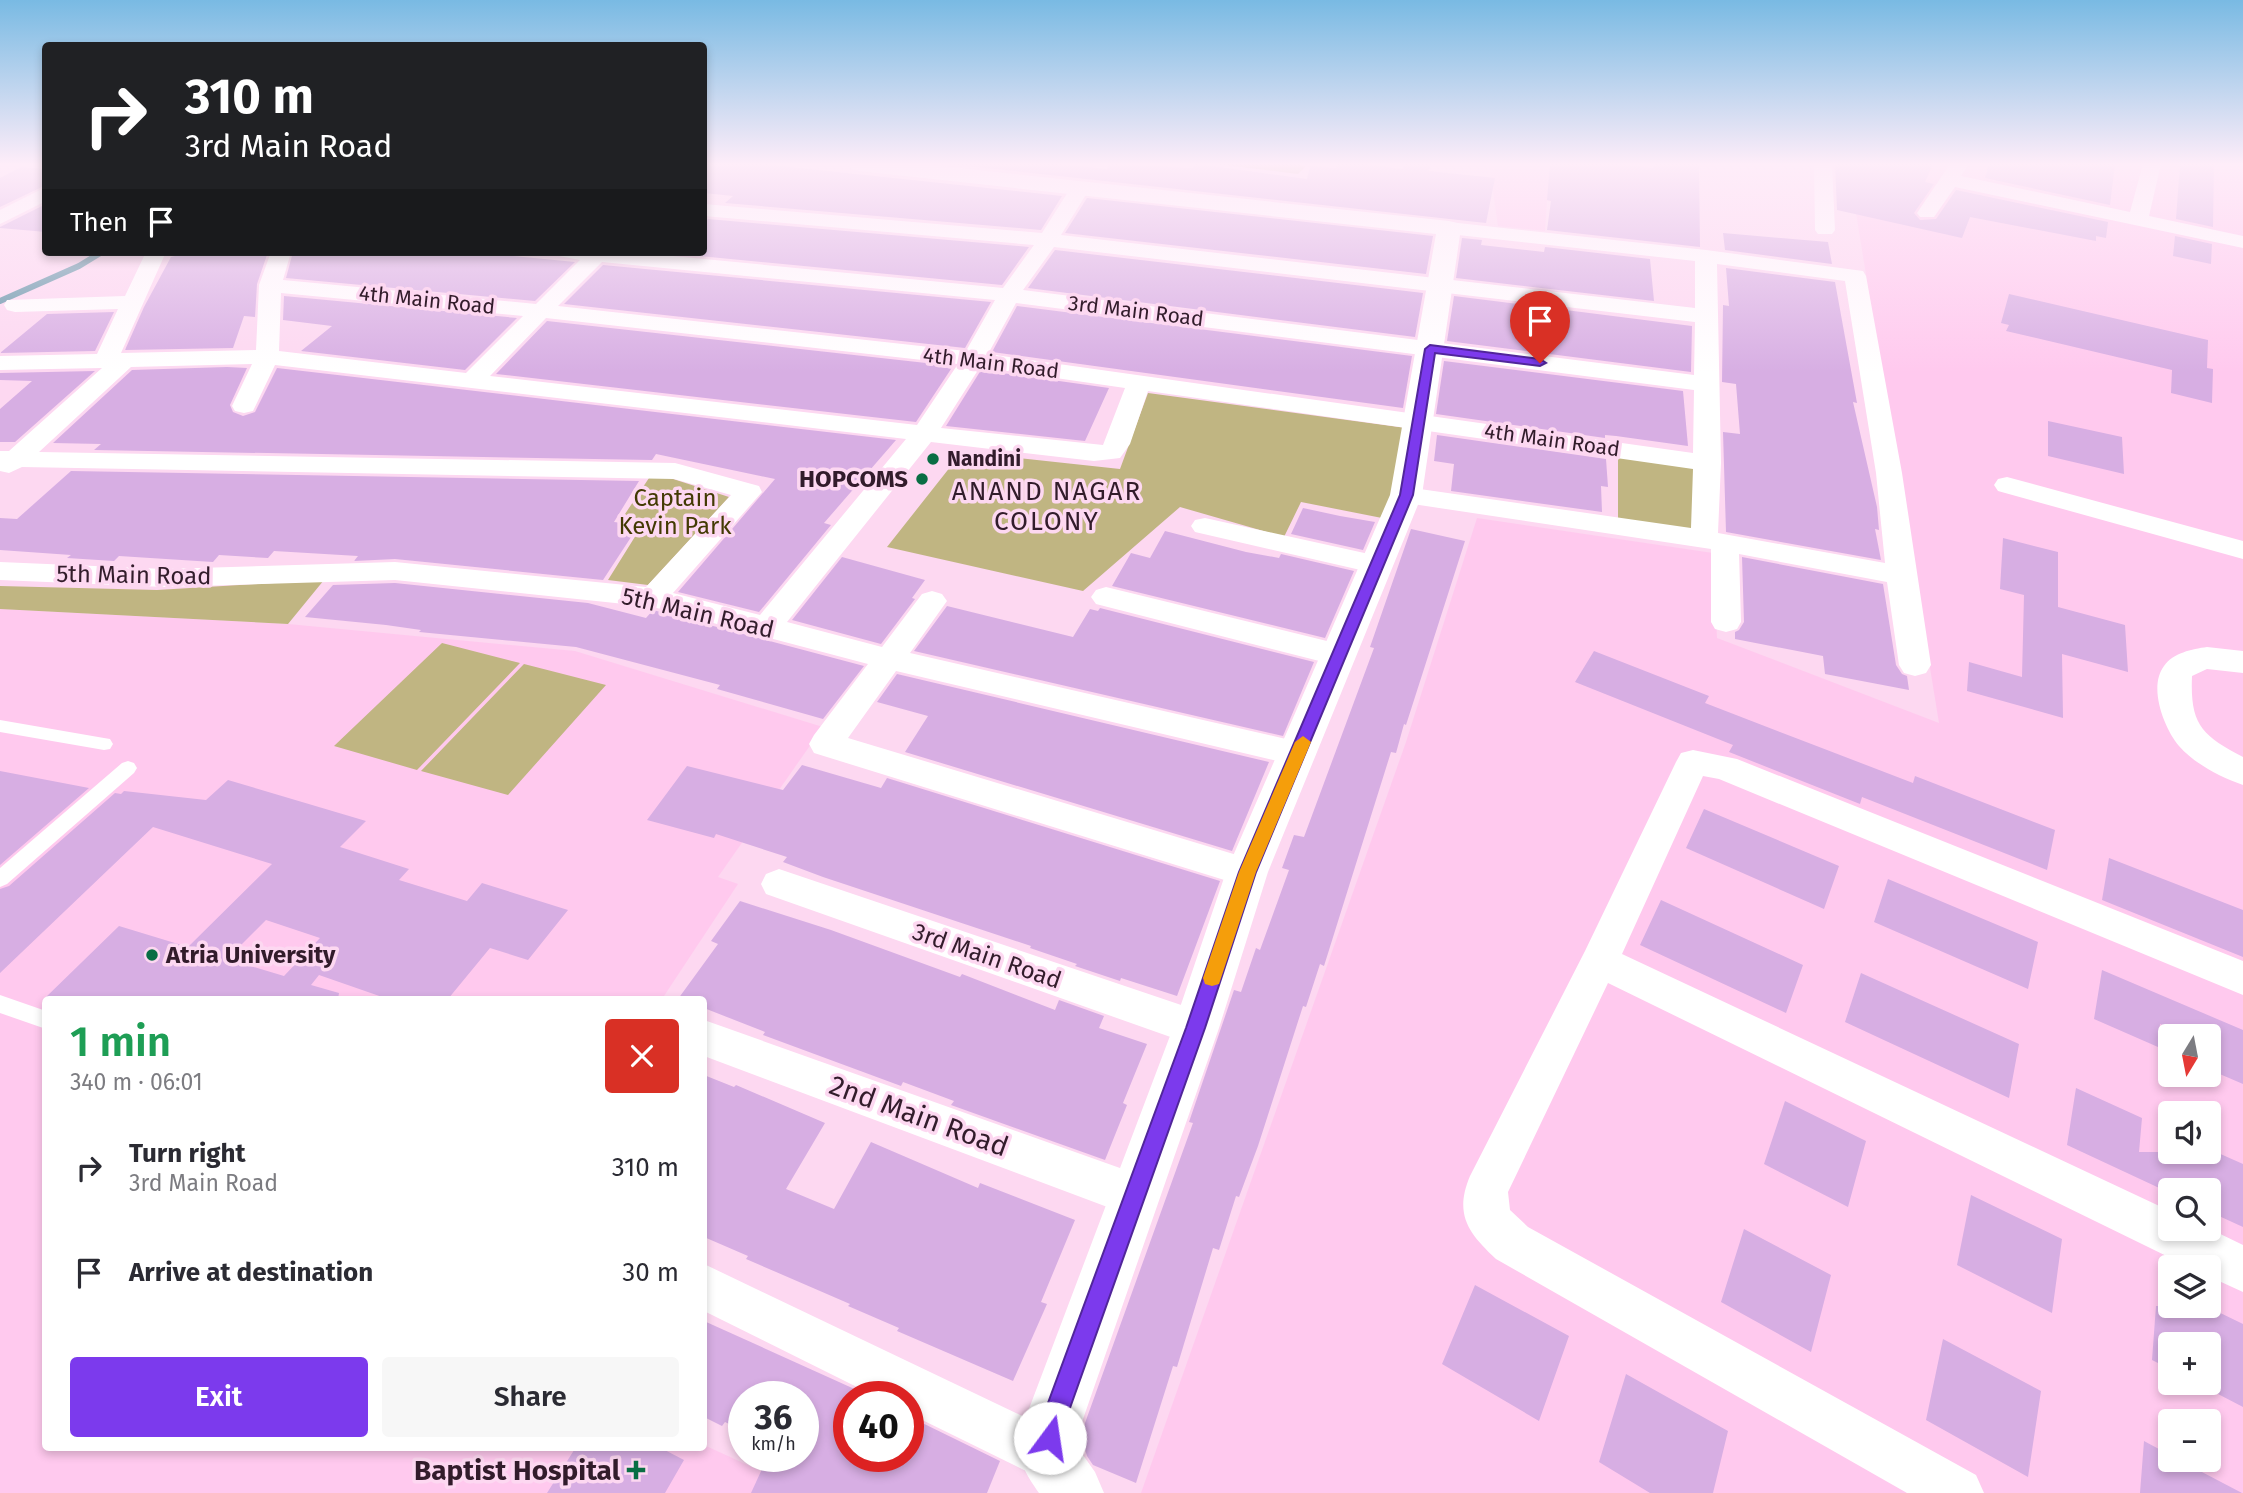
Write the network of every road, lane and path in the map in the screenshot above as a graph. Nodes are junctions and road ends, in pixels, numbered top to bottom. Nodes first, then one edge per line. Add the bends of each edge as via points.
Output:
1 (973, 234) edge
2 (1052, 234) edge
3 (1447, 234) edge
4 (1500, 234) edge
5 (2205, 234) edge
6 (1048, 240) junction
7 (2243, 242) edge
8 (154, 256) edge
9 (280, 256) edge
10 (595, 256) edge
11 (627, 256) edge
12 (1706, 256) junction
13 (270, 285) junction
14 (1440, 286) junction
15 (1009, 295) junction
16 (133, 303) junction
17 (15, 305) dead end
18 (540, 311) junction
19 (1705, 316) junction
20 (1430, 349) junction
21 (267, 357) junction
22 (973, 359) junction
23 (115, 362) junction
24 (0, 363) edge
25 (472, 380) junction
26 (1139, 382) junction
27 (1705, 384) junction
28 (244, 406) dead end
29 (1420, 421) junction
30 (924, 434) junction
31 (1708, 463) junction
32 (5, 464) edge
33 (2007, 485) dead end
34 (1406, 495) junction
35 (1205, 526) dead end
36 (1714, 541) junction
37 (2243, 550) edge
38 (1378, 565) junction
39 (0, 571) edge
40 (1901, 575) junction
41 (653, 597) junction
42 (1106, 597) dead end
43 (932, 601) dead end
44 (1726, 622) dead end
45 (766, 628) junction
46 (1339, 655) junction
47 (889, 659) junction
48 (2243, 662) edge
49 (1915, 665) dead end
50 (0, 726) edge
51 (104, 744) dead end
52 (1299, 754) junction
53 (128, 768) dead end
54 (2243, 772) edge
55 (1247, 872) junction
56 (0, 879) edge
57 (779, 884) dead end
58 (1599, 961) junction
59 (2243, 978) edge
60 (0, 1004) edge
61 (42, 1019) edge
62 (1196, 1028) junction
63 (707, 1039) edge
64 (1134, 1195) junction
65 (2243, 1269) edge
66 (707, 1289) edge
67 (1061, 1474) edge
68 (1958, 1493) edge

1 - 6 street
2 - 6 street
3 - 14 street
4 - 12 street
5 - 7 street
6 - 14 street
6 - 15 street
8 - 16 street
9 - 13 street
10 - 18 street
11 - 15 street, 3rd Main Road
12 - 19 street
12 - 40 street via 1855,276 1889,473
13 - 18 street, 4th Main Road
13 - 21 street
14 - 19 street
14 - 20 street
15 - 20 street, 3rd Main Road
15 - 22 street
16 - 17 street
16 - 23 street
18 - 22 street, 4th Main Road
18 - 25 street
19 - 27 street
20 - 27 street, 3rd Main Road
20 - 29 street
21 - 23 street
21 - 25 street
21 - 28 street
22 - 26 street, 4th Main Road
22 - 30 street
23 - 24 street
23 - 32 street
25 - 30 street
26 - 29 street, 4th Main Road
26 - 30 street via 1111,452
27 - 31 street
29 - 31 street, 4th Main Road
29 - 34 street
30 - 45 street
31 - 36 street
32 - 41 street via 675,471 749,492
33 - 37 street
34 - 36 street
34 - 38 street
35 - 38 street
36 - 40 street
36 - 44 street
38 - 46 street
39 - 41 street, 5th Main Road via 165,578 395,570
40 - 49 street
41 - 45 street, 5th Main Road
42 - 46 street
43 - 47 street
45 - 47 street, 5th Main Road
46 - 52 street
47 - 52 street, 5th Main Road
47 - 55 street via 826,744
48 - 54 street via 2227,658 2184,663 2176,672 2175,707 2199,745 2213,758
50 - 51 lane
52 - 55 street
53 - 56 lane
55 - 62 street
57 - 62 street, 3rd Main Road
58 - 59 street via 1693,762 1725,768
58 - 65 street
58 - 68 street via 1486,1191 1489,1221 1512,1243
60 - 61 lane
62 - 64 street
63 - 64 street, 2nd Main Road
64 - 67 street via 1053,1422
66 - 67 street

